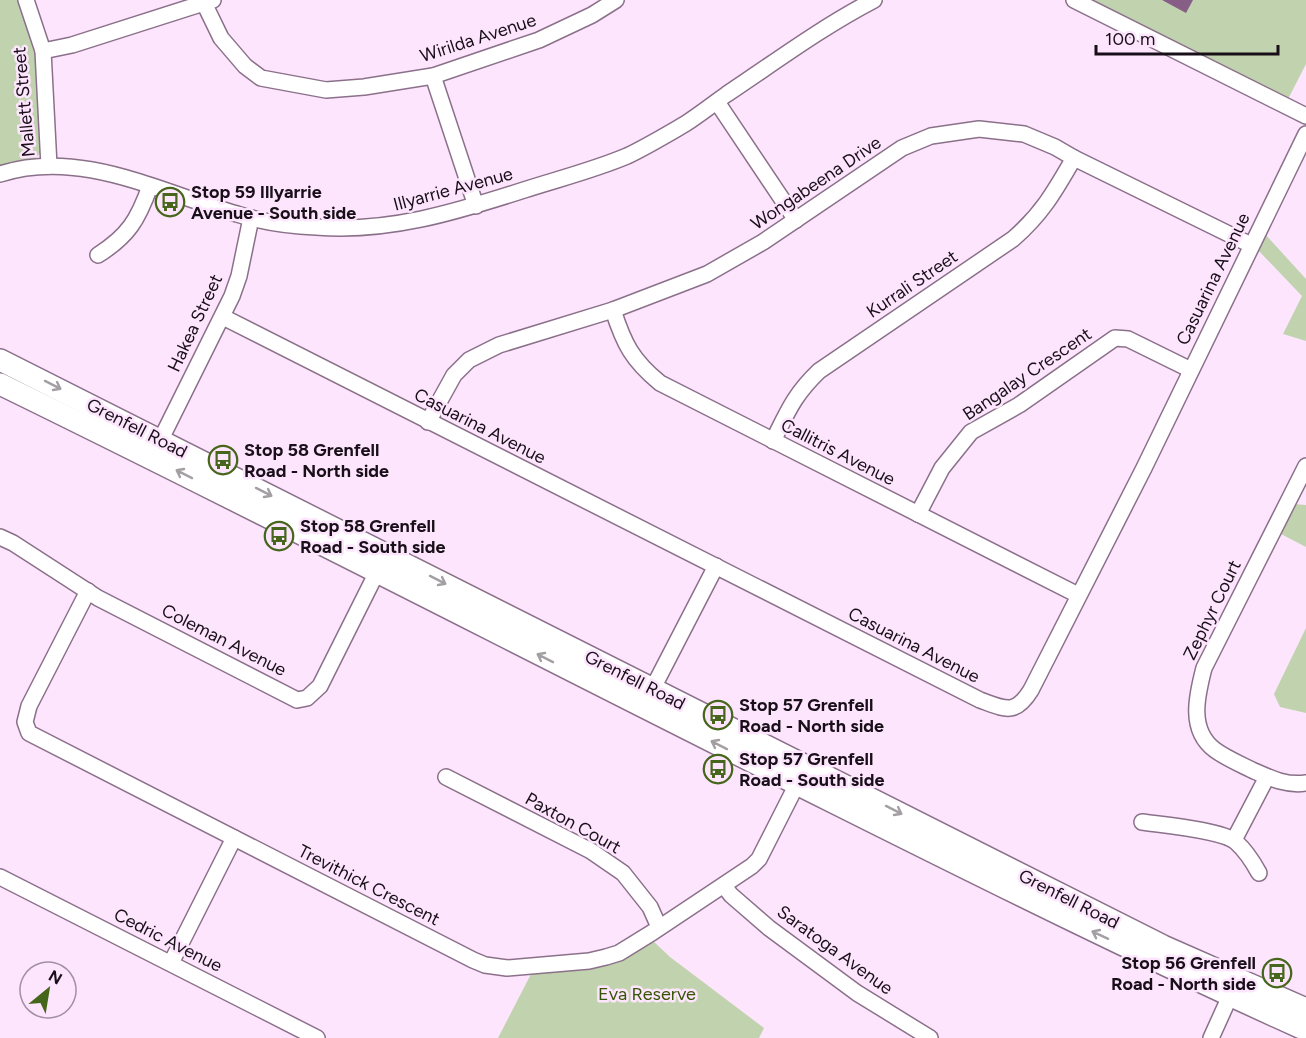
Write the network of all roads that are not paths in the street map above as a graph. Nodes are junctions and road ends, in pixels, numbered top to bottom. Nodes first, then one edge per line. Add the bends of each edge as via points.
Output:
1 (26, 0) edge
2 (616, 0) edge
3 (874, 0) edge
4 (1074, 0) edge
5 (209, 2) edge
6 (43, 51) junction
7 (433, 76) junction
8 (717, 102) junction
9 (1306, 116) edge
10 (1306, 134) edge
11 (1074, 158) junction
12 (49, 166) junction
13 (0, 174) edge
14 (150, 186) junction
15 (476, 206) junction
16 (251, 218) junction
17 (796, 220) junction
18 (1251, 245) junction
19 (98, 255) dead end
20 (613, 310) junction
21 (223, 317) junction
22 (0, 360) edge
23 (1191, 370) junction
24 (0, 384) edge
25 (428, 422) junction
26 (161, 439) junction
27 (773, 441) junction
28 (1306, 466) edge
29 (918, 514) junction
30 (0, 537) edge
31 (381, 563) junction
32 (716, 566) junction
33 (88, 591) junction
34 (1078, 595) junction
35 (648, 698) junction
36 (801, 775) junction
37 (446, 777) dead end
38 (1267, 777) junction
39 (1306, 783) edge
40 (1142, 822) dead end
41 (234, 838) junction
42 (1234, 840) junction
43 (1259, 873) dead end
44 (0, 877) edge
45 (724, 886) junction
46 (660, 927) junction
47 (171, 963) junction
48 (1230, 996) junction
49 (1306, 1009) edge
50 (1306, 1030) edge
51 (317, 1038) edge
52 (930, 1038) edge
53 (1211, 1038) edge

1 - 6 street, Mallett Street
2 - 7 street, Wirilda Avenue via 538,40
3 - 8 street, Illyarrie Avenue via 805,41
4 - 9 street
5 - 6 street
5 - 7 street, Wirilda Avenue via 221,38 261,78 326,90
6 - 12 street, Mallett Street
7 - 15 street
8 - 15 street, Illyarrie Avenue via 628,155
8 - 17 street
10 - 18 street, Casuarina Avenue
11 - 17 street, Wongabeena Drive via 1024,134 979,129 931,136 902,148
11 - 18 street, Wongabeena Drive
11 - 27 street, Kurrali Street via 1048,202 1013,239 819,371 801,388
12 - 13 street, Illyarrie Avenue
12 - 14 street, Illyarrie Avenue via 101,171
14 - 16 street, Illyarrie Avenue
14 - 19 street via 130,228 118,243
15 - 16 street, Illyarrie Avenue via 372,227 316,227
16 - 21 street, Hakea Street via 239,276
17 - 20 street, Wongabeena Drive via 707,274
18 - 23 street, Casuarina Avenue
20 - 25 street, Wongabeena Drive via 499,345 469,360 454,375
20 - 27 street, Callitris Avenue via 623,341 647,373
21 - 25 street, Casuarina Avenue
21 - 26 street, Hakea Street
22 -> 26 main road, Grenfell Road
23 - 29 street, Bangalay Crescent via 1128,339 1115,338 1019,405 971,432 942,468
23 - 34 street, Casuarina Avenue
31 -> 24 main road, Grenfell Road
25 - 32 street, Casuarina Avenue
26 -> 31 main road, Grenfell Road
27 - 29 street, Callitris Avenue
28 - 38 street, Zephyr Court via 1204,668 1196,698 1203,738 1215,750
29 - 34 street, Callitris Avenue
30 - 33 street, Coleman Avenue
31 - 33 street, Coleman Avenue via 320,686 307,698 297,700
31 - 35 main road, Grenfell Road
32 - 34 street, Casuarina Avenue via 980,700 1010,709 1023,704
32 - 35 street
33 - 41 street, Trevithick Crescent via 29,705 25,722 29,733
35 - 36 main road, Grenfell Road
36 - 45 street, Trevithick Crescent via 759,859
48 -> 36 main road, Grenfell Road via 1093,932
36 -> 49 main road, Grenfell Road
37 - 46 street, Paxton Court via 591,850 623,873
38 - 39 street, Zephyr Court
38 - 42 street
40 - 42 street via 1203,830
41 - 46 street, Trevithick Crescent via 472,960 495,967 540,966 606,957
41 - 47 street
42 - 43 street
44 - 47 street, Cedric Avenue
45 - 46 street, Trevithick Crescent
45 - 52 street, Saratoga Avenue via 769,928 857,993
47 - 51 street, Cedric Avenue
48 - 50 main road, Grenfell Road
48 - 53 street

